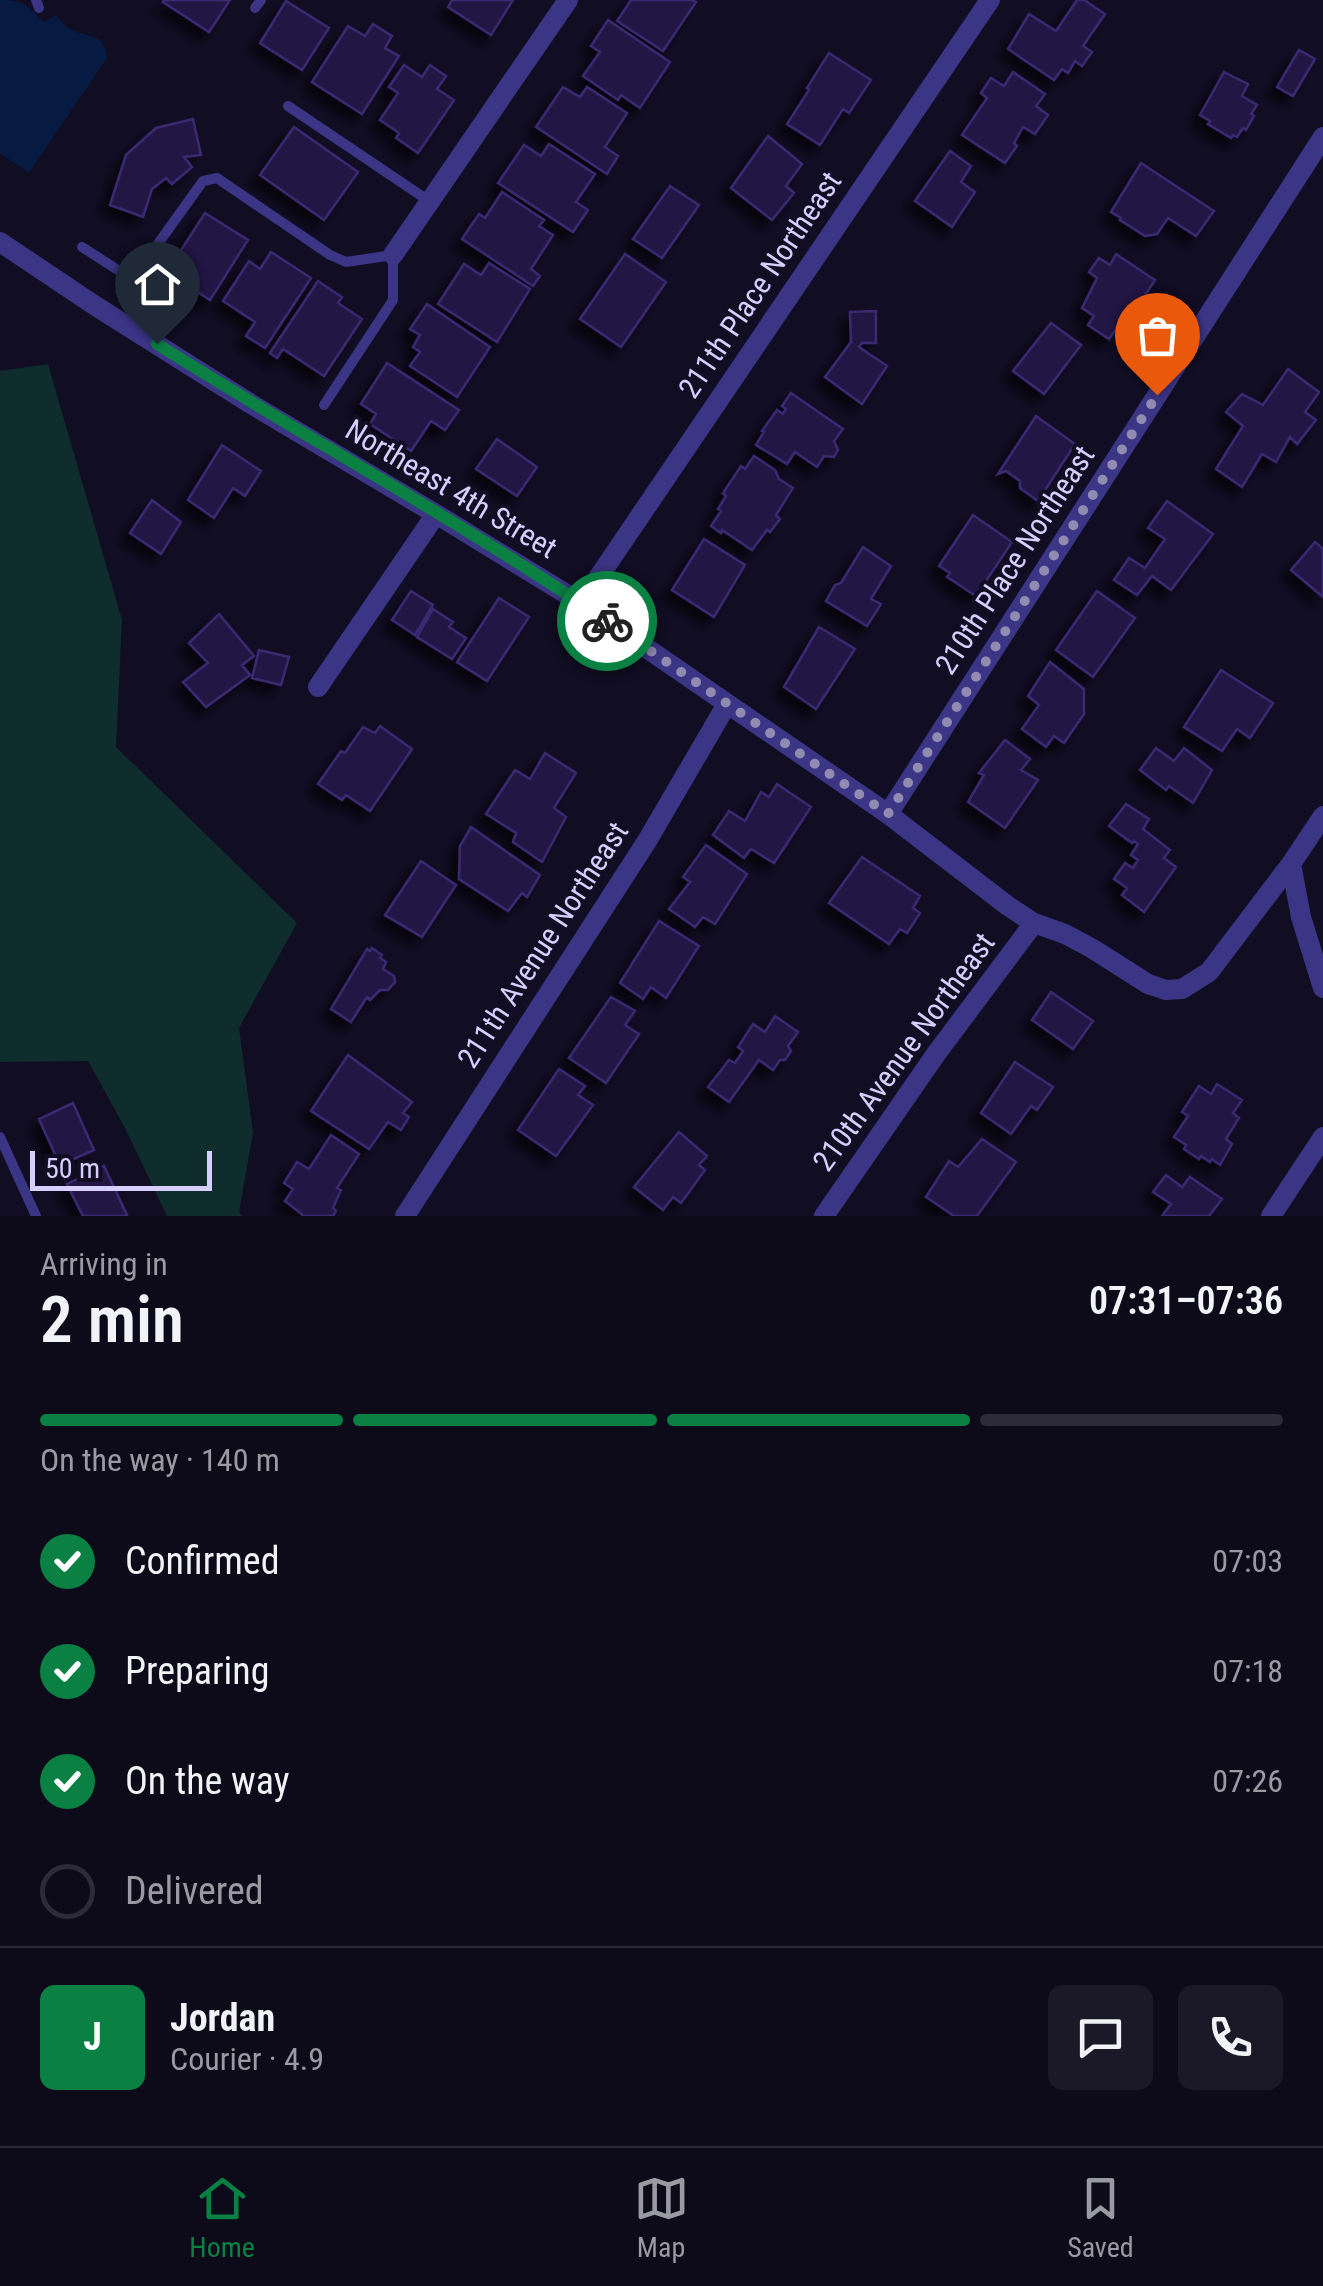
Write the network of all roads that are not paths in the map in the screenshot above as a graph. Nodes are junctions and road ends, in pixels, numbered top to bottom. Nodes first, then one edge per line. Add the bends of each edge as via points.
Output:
1 (568, 0) edge
2 (990, 0) edge
3 (288, 106) dead end
4 (1323, 137) edge
5 (430, 202) junction
6 (0, 242) edge
7 (82, 247) dead end
8 (394, 255) junction
9 (324, 404) dead end
10 (436, 514) junction
11 (581, 603) junction
12 (318, 687) dead end
13 (727, 704) junction
14 (888, 814) junction
15 (1323, 816) edge
16 (1291, 864) junction
17 (1034, 923) junction
18 (1323, 988) edge
19 (1323, 1136) edge
20 (0, 1137) edge
21 (36, 1216) edge
22 (405, 1216) edge
23 (824, 1216) edge
24 (1271, 1216) edge

1 - 5 street
2 - 11 street, 211th Place Northeast
3 - 5 lane
4 - 14 street, 210th Place Northeast
5 - 8 street
6 - 10 street, Northeast 4th Street
7 - 8 lane via 121,272 134,271 204,181 217,178 330,256 346,262
8 - 9 lane via 393,300
10 - 11 street, Northeast 4th Street
10 - 12 street
11 - 13 street, Northeast 4th Street
13 - 14 street, Northeast 4th Street
13 - 22 street, 211th Avenue Northeast via 647,841
14 - 17 street, Northeast 4th Street
15 - 16 street
16 - 17 street, Northeast 4th Street via 1209,972 1182,989 1148,984
16 - 18 street
17 - 23 street, 210th Avenue Northeast
19 - 24 street
20 - 21 lane

